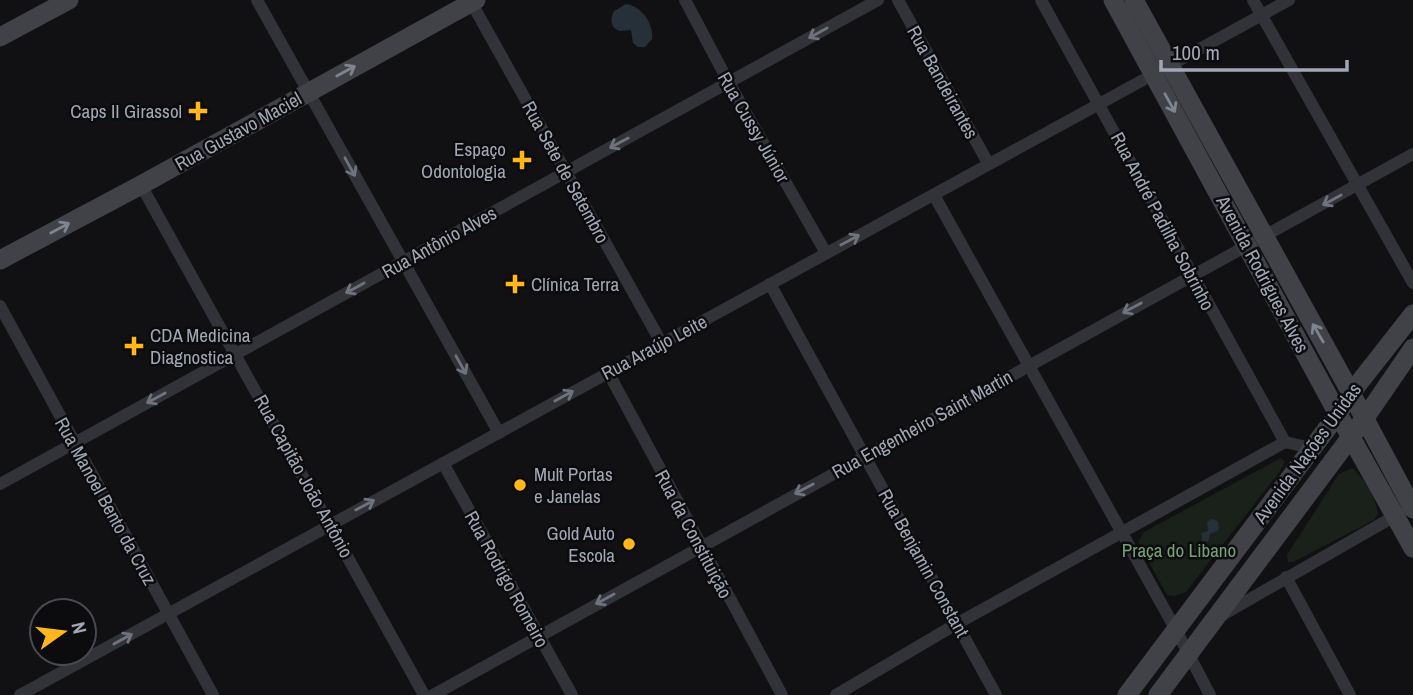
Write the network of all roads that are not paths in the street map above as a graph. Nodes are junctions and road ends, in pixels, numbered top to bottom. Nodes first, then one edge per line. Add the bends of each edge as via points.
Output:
1 (69, 0) edge
2 (257, 0) edge
3 (685, 0) edge
4 (877, 0) edge
5 (898, 0) edge
6 (1041, 0) edge
7 (1113, 0) edge
8 (1133, 0) edge
9 (1254, 0) edge
10 (1289, 0) edge
11 (472, 1) edge
12 (47, 5) edge
13 (1262, 15) junction
14 (0, 37) edge
15 (1162, 69) junction
16 (729, 83) junction
17 (308, 92) junction
18 (1100, 104) junction
19 (1413, 155) edge
20 (988, 163) junction
21 (566, 171) junction
22 (141, 185) junction
23 (1356, 186) junction
24 (934, 195) junction
25 (1256, 242) junction
26 (826, 253) junction
27 (0, 260) edge
28 (403, 261) junction
29 (1192, 276) junction
30 (1413, 283) edge
31 (770, 284) junction
32 (0, 306) edge
33 (1413, 314) edge
34 (662, 344) junction
35 (1413, 348) edge
36 (237, 353) junction
37 (1027, 365) junction
38 (608, 372) junction
39 (1351, 393) junction
40 (1338, 414) junction
41 (1365, 418) junction
42 (499, 433) junction
43 (1350, 435) junction
44 (1285, 442) junction
45 (74, 443) junction
46 (1312, 448) junction
47 (866, 456) junction
48 (443, 463) junction
49 (0, 484) edge
50 (1407, 510) edge
51 (330, 523) junction
52 (1122, 533) junction
53 (700, 546) junction
54 (1413, 548) edge
55 (1286, 577) junction
56 (168, 613) junction
57 (1215, 619) junction
58 (958, 623) junction
59 (1176, 630) junction
60 (539, 636) junction
61 (1188, 654) junction
62 (20, 695) edge
63 (213, 695) edge
64 (424, 695) edge
65 (433, 695) edge
66 (572, 695) edge
67 (782, 695) edge
68 (836, 695) edge
69 (996, 695) edge
70 (1128, 695) edge
71 (1158, 695) edge
72 (1210, 695) edge
73 (1350, 695) edge

1 - 12 main road
2 - 17 street
3 - 16 street, Rua Cussy Júnior
4 -> 16 street, Rua Antônio Alves
5 - 20 street, Rua Bandeirantes
6 - 18 street, Rua André Padilha Sobrinho
7 - 15 main road, Avenida Rodrigues Alves
8 - 15 main road, Avenida Rodrigues Alves
9 - 13 street
10 - 13 street, Rua Araújo Leite
17 -> 11 main road, Rua Gustavo Maciel
11 - 21 street, Rua Sete de Setembro
12 - 14 main road
13 - 15 street, Rua Araújo Leite
13 - 23 street
15 - 18 street, Rua Araújo Leite
15 - 25 main road, Avenida Rodrigues Alves
16 -> 21 street, Rua Antônio Alves
16 - 26 street, Rua Cussy Júnior
17 - 22 main road, Rua Gustavo Maciel
17 -> 28 street
18 - 20 street, Rua Araújo Leite
18 - 29 street, Rua André Padilha Sobrinho
19 - 23 street, Rua Engenheiro Saint Martin
20 - 24 street, Rua Araújo Leite
21 - 28 street, Rua Antônio Alves
21 - 34 street, Rua Sete de Setembro
27 -> 22 main road, Rua Gustavo Maciel
22 - 36 street, Rua Capitão João Antônio
23 -> 25 street, Rua Engenheiro Saint Martin
23 - 30 street
26 -> 24 street, Rua Araújo Leite
24 - 37 street
25 - 29 street, Rua Engenheiro Saint Martin
39 -> 25 main road, Avenida Rodrigues Alves
25 - 40 main road, Avenida Rodrigues Alves
26 - 31 street, Rua Araújo Leite
28 -> 36 street, Rua Antônio Alves
28 -> 42 street
29 -> 37 street, Rua Engenheiro Saint Martin
29 - 44 street, Rua André Padilha Sobrinho
31 - 34 street, Rua Araújo Leite
31 - 47 street, Rua Benjamin Constant
32 - 45 street, Rua Manoel Bento da Cruz
33 - 39 main road, Avenida Nações Unidas
34 - 38 street, Rua Araújo Leite
35 - 41 main road, Avenida Nações Unidas
36 -> 45 street, Rua Antônio Alves
36 - 51 street, Rua Capitão João Antônio
37 - 47 street, Rua Engenheiro Saint Martin
37 - 52 street
42 -> 38 street, Rua Araújo Leite
38 - 53 street, Rua da Constituição
39 - 40 main road, Avenida Nações Unidas
39 - 41 main road, Avenida Rodrigues Alves
40 - 43 main road, Avenida Rodrigues Alves
40 - 46 main road, Avenida Nações Unidas
41 - 43 main road, Avenida Nações Unidas
41 - 50 main road, Avenida Rodrigues Alves
42 - 48 street, Rua Araújo Leite
43 - 50 main road, Avenida Rodrigues Alves
43 - 57 main road, Avenida Nações Unidas
44 - 46 street
44 - 52 street
45 - 49 street, Rua Antônio Alves
45 - 56 street, Rua Manoel Bento da Cruz
46 - 59 main road, Avenida Nações Unidas
47 -> 53 street, Rua Engenheiro Saint Martin
47 - 58 street, Rua Benjamin Constant
51 -> 48 street, Rua Araújo Leite
48 - 60 street, Rua Rodrigo Romeiro
50 - 54 main road, Avenida Rodrigues Alves
50 - 55 street
51 - 56 street, Rua Araújo Leite
51 - 64 street, Rua Capitão João Antônio
52 - 58 street
52 - 59 street
53 -> 60 street, Rua Engenheiro Saint Martin
53 - 67 street, Rua da Constituição
55 - 57 street
55 - 73 street
62 -> 56 street, Rua Araújo Leite
56 - 63 street, Rua Manoel Bento da Cruz
57 - 61 main road, Avenida Nações Unidas
58 - 68 street
58 - 69 street, Rua Benjamin Constant
59 - 61 street
59 - 70 main road, Avenida Nações Unidas
60 - 65 street, Rua Engenheiro Saint Martin
60 - 66 street, Rua Rodrigo Romeiro
61 - 71 main road, Avenida Nações Unidas
61 - 72 street

